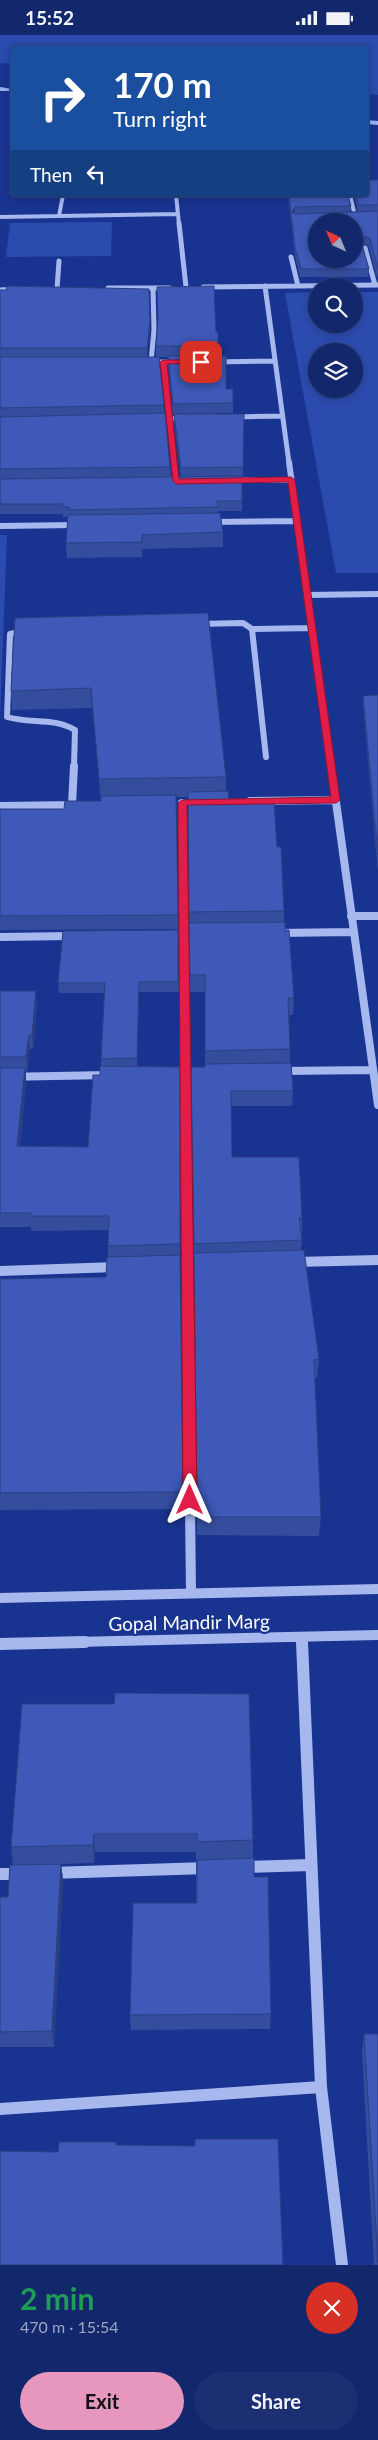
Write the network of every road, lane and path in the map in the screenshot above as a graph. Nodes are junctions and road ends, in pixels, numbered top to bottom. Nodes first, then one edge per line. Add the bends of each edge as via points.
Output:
1 (63, 197) edge
2 (176, 197) edge
3 (351, 197) edge
4 (355, 213) edge
5 (178, 214) junction
6 (59, 216) junction
7 (0, 217) edge
8 (365, 248) edge
9 (291, 257) dead end
10 (58, 261) dead end
11 (376, 285) edge
12 (265, 286) junction
13 (298, 286) junction
14 (186, 287) junction
15 (105, 288) edge
16 (153, 288) junction
17 (19, 289) edge
18 (48, 289) edge
19 (57, 289) junction
20 (67, 289) edge
21 (0, 290) edge
22 (275, 361) junction
23 (142, 362) edge
24 (151, 362) junction
25 (163, 362) junction
26 (182, 362) edge
27 (211, 362) edge
28 (282, 416) junction
29 (224, 417) edge
30 (196, 418) edge
31 (149, 419) edge
32 (169, 419) junction
33 (291, 480) junction
34 (166, 481) edge
35 (176, 481) junction
36 (186, 481) edge
37 (226, 481) edge
38 (297, 521) junction
39 (204, 523) edge
40 (88, 524) edge
41 (0, 526) edge
42 (378, 594) edge
43 (308, 595) junction
44 (193, 625) edge
45 (312, 628) junction
46 (252, 629) junction
47 (36, 630) edge
48 (266, 757) dead end
49 (336, 800) junction
50 (239, 801) edge
51 (192, 802) edge
52 (173, 803) edge
53 (182, 803) junction
54 (72, 805) junction
55 (82, 805) edge
56 (0, 806) edge
57 (352, 916) junction
58 (378, 916) edge
59 (354, 932) junction
60 (273, 933) edge
61 (184, 934) junction
62 (194, 934) edge
63 (174, 935) edge
64 (77, 936) edge
65 (0, 937) edge
66 (373, 1070) junction
67 (270, 1072) edge
68 (117, 1075) edge
69 (0, 1077) edge
70 (378, 1105) edge
71 (378, 1260) edge
72 (285, 1262) edge
73 (129, 1267) edge
74 (0, 1271) edge
75 (378, 1589) edge
76 (192, 1593) junction
77 (0, 1597) edge
78 (378, 1635) edge
79 (302, 1637) junction
80 (0, 1644) edge
81 (311, 1865) junction
82 (0, 1874) edge
83 (321, 2087) junction
84 (0, 2109) edge
85 (342, 2265) edge

1 - 6 street
2 - 5 street
3 - 4 street
5 - 6 street
5 - 14 street
6 - 7 street
8 - 11 street
9 - 13 street
10 - 19 street
11 - 13 street
12 - 13 street
12 - 14 street
12 - 22 street
14 - 16 street
15 - 16 street
16 - 24 street
17 - 21 street
18 - 19 street
19 - 20 street
22 - 27 street
22 - 28 street
23 - 24 street
24 - 25 street
25 - 26 street
25 - 32 street
28 - 29 street
28 - 33 street
30 - 32 street
31 - 32 street
32 - 35 street
33 - 37 street
33 - 38 street
34 - 35 street
35 - 36 street
38 - 39 street
38 - 43 street
40 - 41 street
42 - 43 street
43 - 45 street
44 - 46 street via 243,623
45 - 46 street
45 - 49 street
46 - 48 street
47 - 54 street via 10,634 7,717 68,724 75,730
49 - 50 street
49 - 57 street
51 - 53 street
52 - 53 street
53 - 61 street
54 - 55 street
54 - 56 street
57 - 58 street
57 - 59 street
59 - 60 street
59 - 66 street
61 - 62 street
61 - 63 street
61 - 76 street
64 - 65 street
66 - 67 street
66 - 70 street
68 - 69 street
71 - 72 street
73 - 74 street
75 - 76 street, Gopal Mandir Marg
76 - 77 street, Gopal Mandir Marg
78 - 79 street, Gopal Mandir Marg
79 - 80 street, Gopal Mandir Marg
79 - 81 street
81 - 82 street
81 - 83 street
83 - 84 street
83 - 85 street

